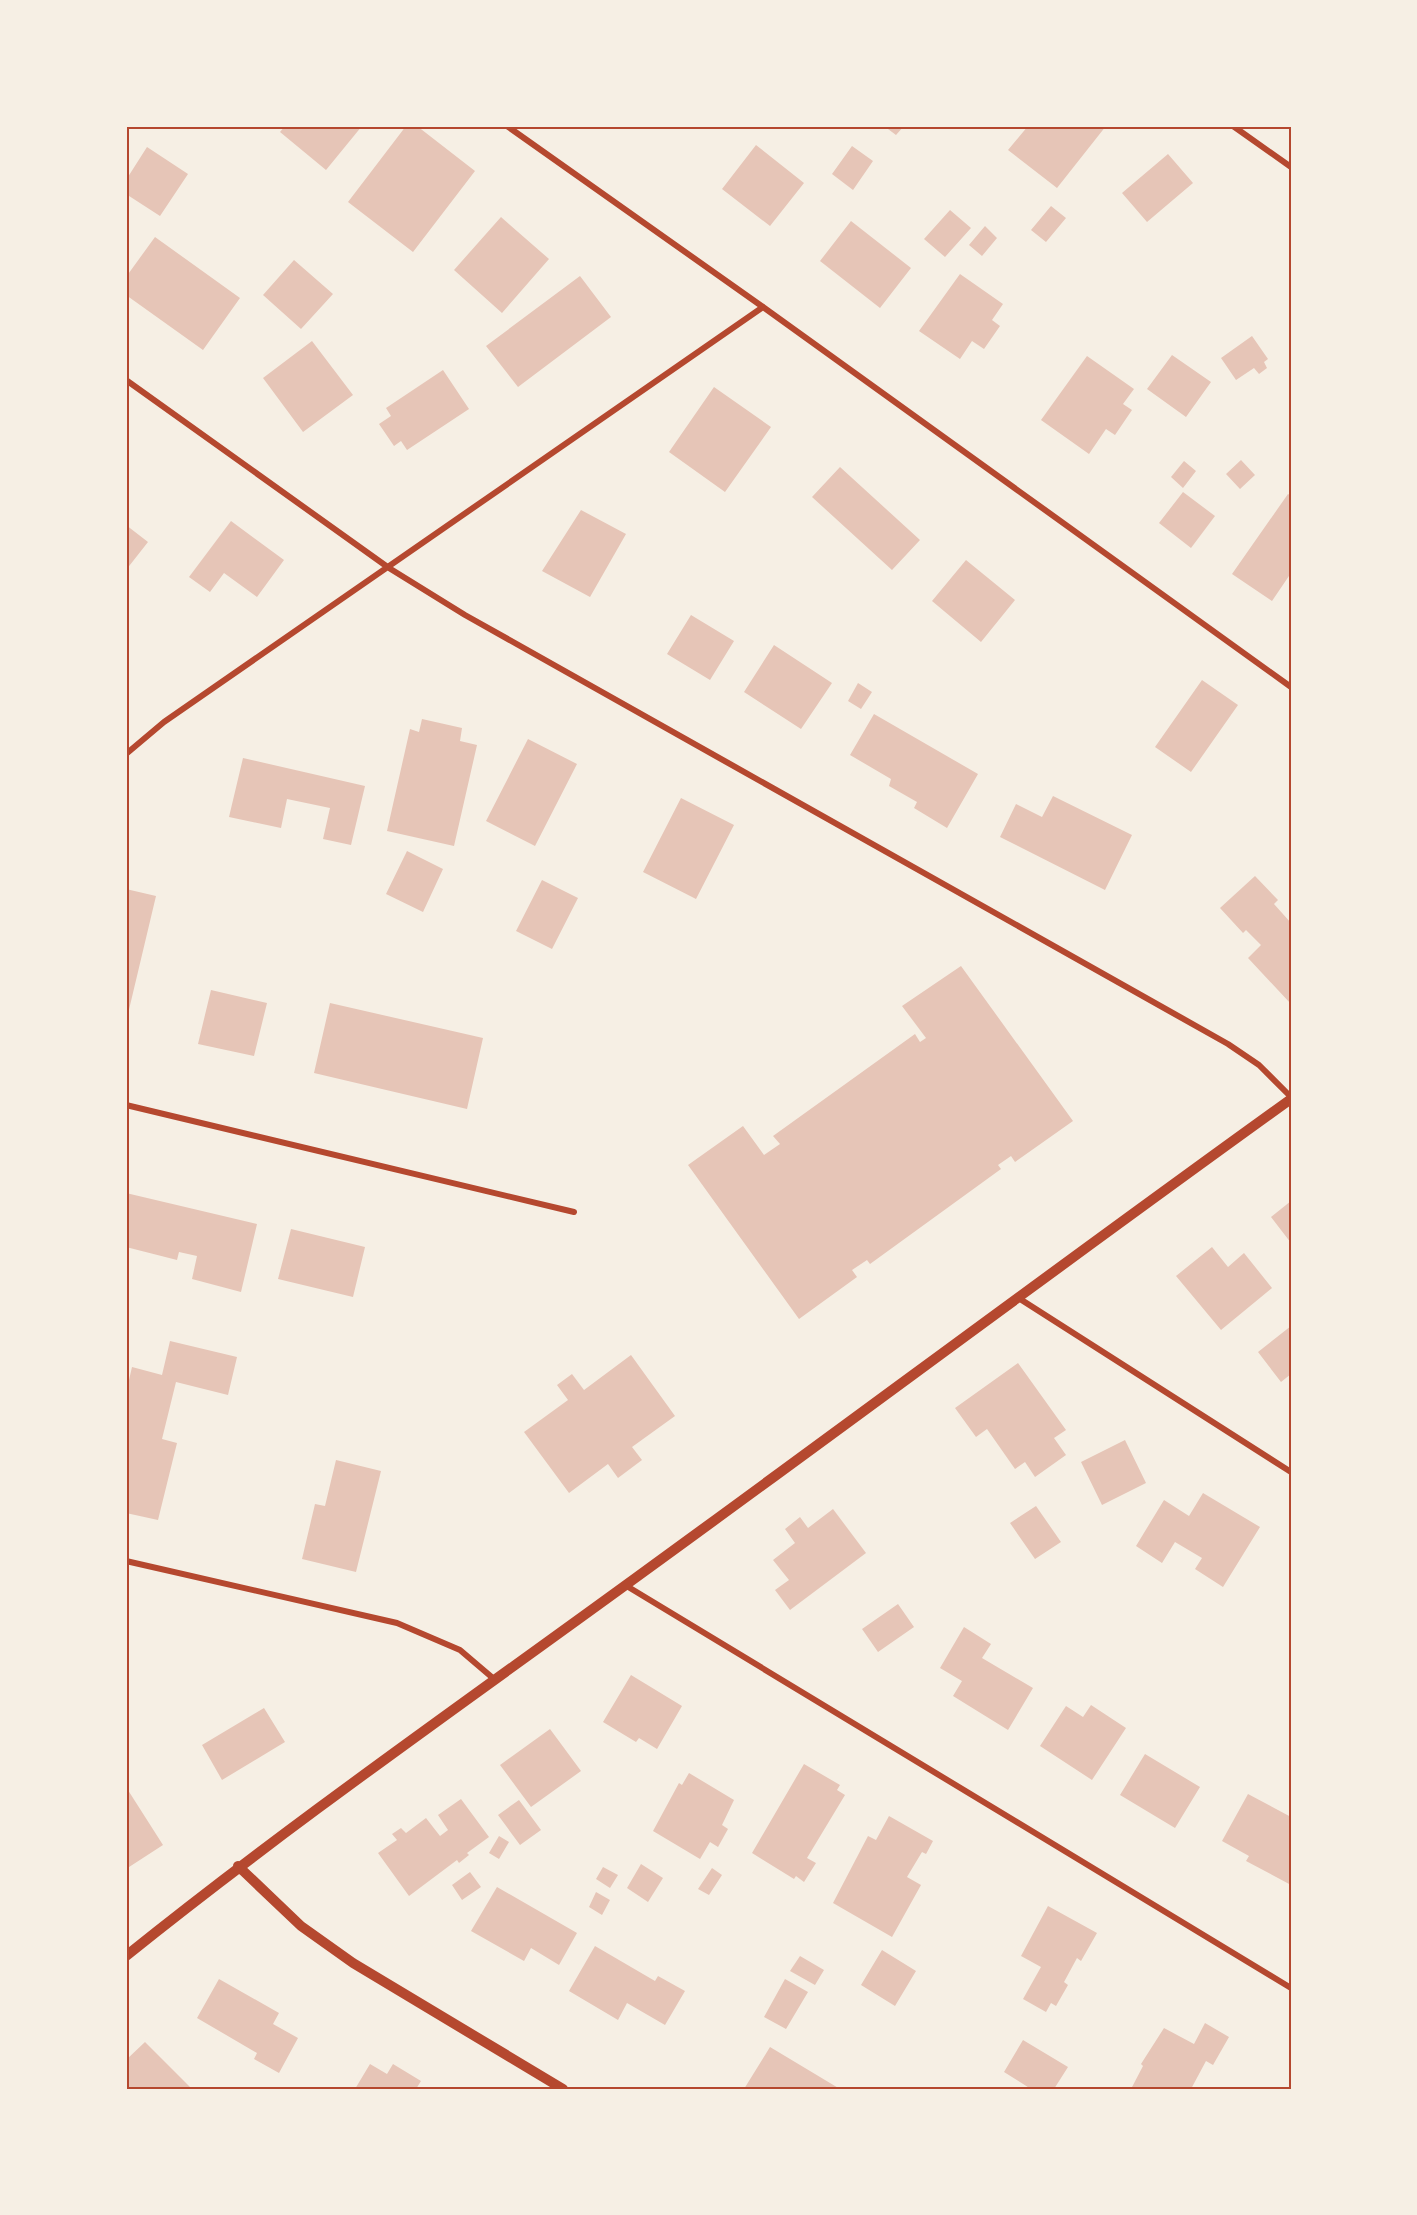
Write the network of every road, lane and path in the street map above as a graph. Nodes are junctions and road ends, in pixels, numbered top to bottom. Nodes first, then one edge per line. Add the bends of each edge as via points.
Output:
1 (507, 126) edge
2 (1233, 126) edge
3 (1291, 167) edge
4 (764, 307) junction
5 (126, 380) edge
6 (389, 568) junction
7 (1291, 687) edge
8 (126, 754) edge
9 (1291, 1098) edge
10 (126, 1105) edge
11 (574, 1212) dead end
12 (1016, 1296) junction
13 (1291, 1472) edge
14 (126, 1561) edge
15 (626, 1585) junction
16 (494, 1679) junction
17 (238, 1866) junction
18 (126, 1956) edge
19 (1291, 1988) edge
20 (563, 2089) edge

1 - 4 street
2 - 3 street
4 - 6 street
4 - 7 street
5 - 6 street
6 - 8 street via 164,722
6 - 9 street via 465,615 1228,1044 1259,1065
9 - 12 street
10 - 11 street
12 - 13 street
12 - 15 street
14 - 16 street via 397,1623 460,1650
15 - 16 street
15 - 19 street
16 - 17 street
17 - 18 street
17 - 20 street via 301,1926 353,1963

